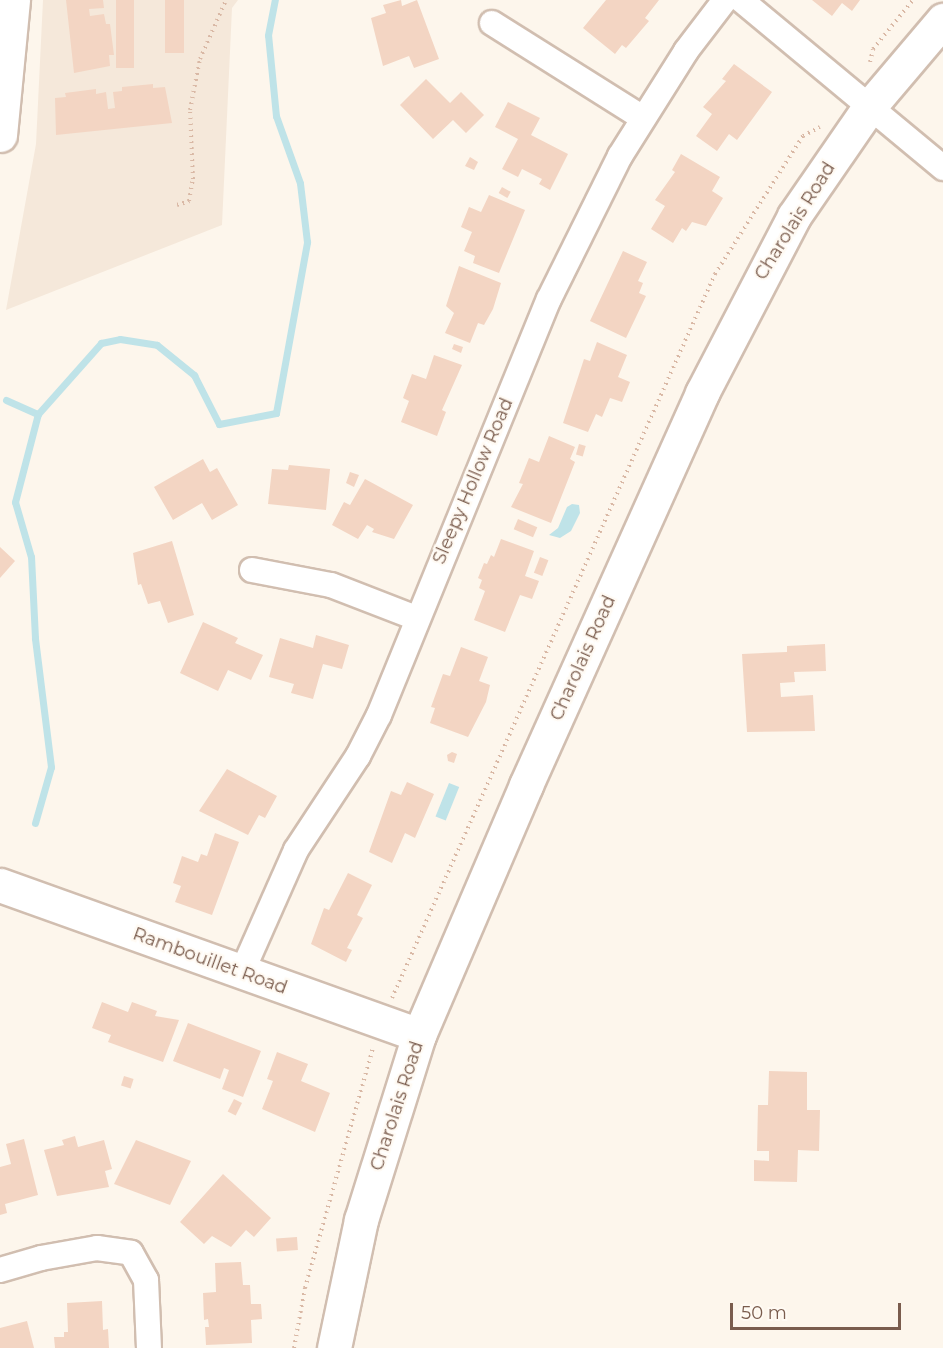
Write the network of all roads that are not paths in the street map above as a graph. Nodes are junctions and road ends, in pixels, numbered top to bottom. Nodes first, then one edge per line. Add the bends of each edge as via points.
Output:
1 (13, 0) edge
2 (725, 0) edge
3 (741, 0) edge
4 (943, 20) edge
5 (492, 23) dead end
6 (870, 106) junction
7 (643, 118) junction
8 (0, 135) edge
9 (943, 168) edge
10 (252, 570) dead end
11 (416, 618) junction
12 (0, 885) edge
13 (242, 972) junction
14 (419, 1035) junction
15 (0, 1270) edge
16 (149, 1348) edge
17 (334, 1348) edge

1 - 8 street
2 - 7 street, Sleepy Hollow Road
3 - 6 street
4 - 6 street, Charolais Road
5 - 7 street
6 - 9 street
6 - 14 street, Charolais Road via 794,216 717,362 526,785
7 - 11 street, Sleepy Hollow Road via 549,299
10 - 11 street via 331,585
11 - 13 street, Sleepy Hollow Road via 379,715 358,756 296,850
12 - 13 street, Rambouillet Road
13 - 14 street, Rambouillet Road
14 - 17 street, Charolais Road via 361,1220
15 - 16 street via 97,1248 131,1253 146,1280

